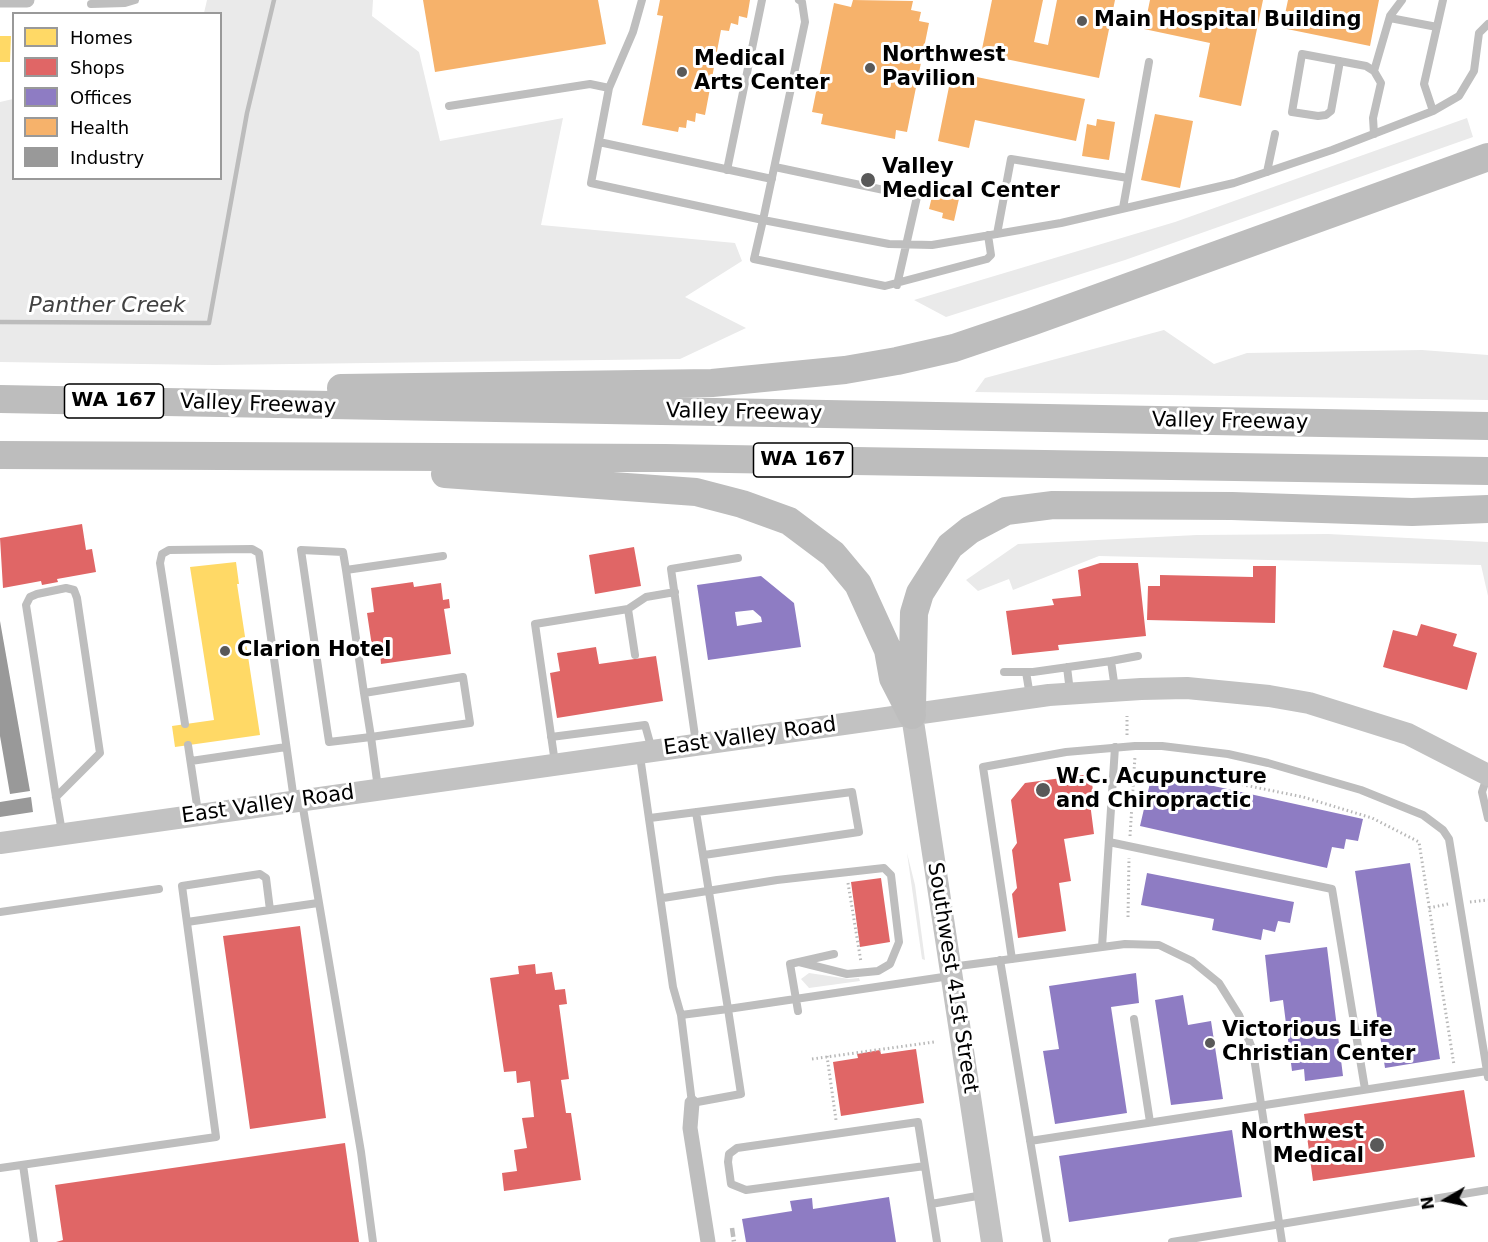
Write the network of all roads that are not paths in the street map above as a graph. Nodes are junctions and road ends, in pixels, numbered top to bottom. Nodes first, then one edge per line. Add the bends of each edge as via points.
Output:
1 (0, 0) edge
2 (27, 0) edge
3 (135, 0) edge
4 (642, 0) edge
5 (762, 0) edge
6 (799, 0) edge
7 (1402, 0) edge
8 (1443, 0) edge
9 (91, 2) edge
10 (1390, 18) junction
11 (1488, 24) edge
12 (1437, 27) junction
13 (1340, 61) junction
14 (1149, 62) dead end
15 (1374, 71) junction
16 (609, 88) junction
17 (449, 106) dead end
18 (1433, 111) junction
19 (1275, 135) dead end
20 (1374, 135) junction
21 (599, 142) junction
22 (1488, 157) edge
23 (775, 167) junction
24 (727, 170) junction
25 (1267, 172) junction
26 (1128, 178) junction
27 (772, 179) junction
28 (1123, 208) junction
29 (762, 220) junction
30 (993, 235) junction
31 (907, 244) junction
32 (897, 285) junction
33 (0, 399) edge
34 (227, 403) junction
35 (0, 416) edge
36 (1488, 426) edge
37 (1488, 439) edge
38 (0, 455) edge
39 (118, 456) junction
40 (1488, 471) edge
41 (1488, 509) edge
42 (443, 556) dead end
43 (738, 558) dead end
44 (345, 570) junction
45 (675, 592) junction
46 (628, 609) junction
47 (635, 655) dead end
48 (1138, 656) dead end
49 (1111, 661) junction
50 (1067, 667) junction
51 (1004, 672) dead end
52 (1026, 672) junction
53 (1116, 691) junction
54 (364, 693) junction
55 (1071, 693) junction
56 (1030, 698) junction
57 (912, 715) junction
58 (185, 724) dead end
59 (370, 736) junction
60 (551, 736) junction
61 (188, 745) dead end
62 (697, 745) junction
63 (286, 747) junction
64 (1115, 747) junction
65 (646, 752) junction
66 (191, 761) junction
67 (555, 765) junction
68 (1488, 775) edge
69 (378, 790) junction
70 (56, 797) junction
71 (298, 801) junction
72 (696, 812) junction
73 (199, 815) junction
74 (650, 818) junction
75 (1488, 818) edge
76 (62, 834) junction
77 (1109, 842) junction
78 (0, 843) edge
79 (704, 855) junction
80 (159, 889) dead end
81 (710, 890) junction
82 (663, 898) junction
83 (318, 903) junction
84 (270, 910) junction
85 (0, 912) edge
86 (187, 922) junction
87 (1102, 947) junction
88 (834, 954) dead end
89 (1012, 959) junction
90 (1000, 960) junction
91 (799, 962) junction
92 (951, 971) junction
93 (796, 999) junction
94 (728, 1010) junction
95 (798, 1011) dead end
96 (681, 1015) junction
97 (1134, 1019) dead end
98 (1487, 1074) edge
99 (1365, 1089) junction
100 (692, 1103) junction
101 (1262, 1105) junction
102 (1150, 1122) junction
103 (1030, 1141) junction
104 (23, 1165) junction
105 (925, 1166) junction
106 (0, 1168) edge
107 (1488, 1190) edge
108 (985, 1194) junction
109 (931, 1204) junction
110 (1280, 1224) junction
111 (34, 1242) edge
112 (373, 1242) edge
113 (708, 1242) edge
114 (937, 1242) edge
115 (992, 1242) edge
116 (1047, 1242) edge
117 (1172, 1242) edge
118 (1282, 1242) edge

1 - 2 street
3 - 9 lane
4 - 16 lane
5 - 24 lane
6 - 23 lane via 805,22
7 - 10 lane
8 - 12 lane
10 - 12 lane
10 - 15 lane
11 - 18 lane via 1479,33 1477,60 1468,84 1459,96
12 - 18 lane via 1424,84
13 - 13 lane via 1331,111 1318,116 1292,112 1302,54
13 - 15 lane
14 - 26 lane
15 - 20 lane via 1381,82 1373,118
16 - 17 lane via 590,84
16 - 21 lane
18 - 20 lane
19 - 25 lane
20 - 25 lane
21 - 24 lane
21 - 29 lane via 591,183
22 - 34 highway via 1031,322 954,348 897,361 712,383 274,389
23 - 27 lane
23 - 31 lane via 917,197
24 - 27 lane
25 - 28 lane
26 - 28 lane
26 - 30 lane via 1011,159
27 - 29 lane
28 - 30 lane
29 - 31 lane
29 - 32 lane via 754,260 885,286
30 - 31 lane via 932,245
30 - 32 lane via 987,259
31 - 32 lane
33 - 34 highway, Valley Freeway / WA 167
34 - 36 highway, Valley Freeway / WA 167
35 - 37 highway
38 - 39 highway, WA 167
39 - 40 highway, WA 167 via 641,458
39 - 57 highway via 189,471 467,475 696,492 742,504 789,521 819,542 846,570 867,599 888,650 893,678
41 - 57 highway via 1412,512 1053,505 1006,511 950,546 920,593 914,613
42 - 44 lane
43 - 45 lane via 671,569
44 - 54 lane
44 - 59 lane via 343,552 301,550 329,742
45 - 46 lane via 646,597
45 - 62 lane
46 - 47 lane
46 - 60 lane via 535,624
48 - 49 lane
49 - 50 lane
49 - 53 lane
50 - 52 lane
50 - 55 lane
51 - 52 lane
52 - 56 lane
53 - 55 main road, East Valley Road
53 - 68 main road, East Valley Road via 1187,688 1309,703 1408,734
54 - 59 lane
54 - 59 lane via 463,678 470,723
55 - 56 main road, East Valley Road
56 - 57 main road, East Valley Road
57 - 62 main road, East Valley Road
57 - 92 main road, Southwest 41st Street
58 - 63 lane via 160,563 162,554 169,550 252,549 259,553
59 - 69 lane
60 - 65 lane via 645,725
60 - 67 lane
61 - 66 lane
62 - 65 main road, East Valley Road
63 - 66 lane
63 - 71 lane
64 - 77 lane
64 - 89 lane via 982,767
64 - 98 lane via 1162,746 1268,763 1361,790 1423,815 1443,830 1449,839
65 - 67 main road, East Valley Road
65 - 74 lane
66 - 73 lane
67 - 69 main road, East Valley Road
68 - 75 lane via 1482,792
69 - 71 main road, East Valley Road
70 - 70 lane via 27,605 30,597 66,588 74,590 77,598 100,753
70 - 76 lane
71 - 73 main road, East Valley Road
71 - 83 lane
72 - 74 lane
72 - 79 lane
72 - 79 lane via 852,792 859,832
73 - 76 main road, East Valley Road
74 - 82 lane
76 - 78 main road, East Valley Road
77 - 87 lane
77 - 99 lane via 1332,889
79 - 81 lane
80 - 85 lane
81 - 82 lane
81 - 91 lane via 884,868 891,875 899,942 891,964 878,971 847,974
81 - 94 lane
82 - 96 lane via 673,987
83 - 84 lane
83 - 112 lane
84 - 86 lane
84 - 86 lane via 266,878 260,874 182,886
86 - 104 lane via 216,1137
87 - 89 lane
87 - 101 lane via 1159,945 1192,961 1219,983 1239,1015 1253,1051
88 - 91 lane
89 - 90 lane
90 - 92 lane
90 - 103 lane
91 - 93 lane via 790,964
92 - 93 lane
92 - 108 main road, Southwest 41st Street
93 - 94 lane
93 - 95 lane
94 - 96 lane
94 - 100 lane via 741,1094
96 - 100 lane
97 - 102 lane
98 - 99 lane
99 - 101 lane
100 - 113 street via 690,1128
101 - 102 lane
101 - 110 lane
102 - 103 lane
103 - 116 lane
104 - 106 lane
104 - 111 lane
105 - 105 lane via 918,1122 737,1148 729,1154 728,1162 731,1184 746,1191
105 - 109 lane
107 - 110 lane
108 - 109 lane
108 - 115 main road, Southwest 41st Street
109 - 114 lane
110 - 117 lane
110 - 118 lane

